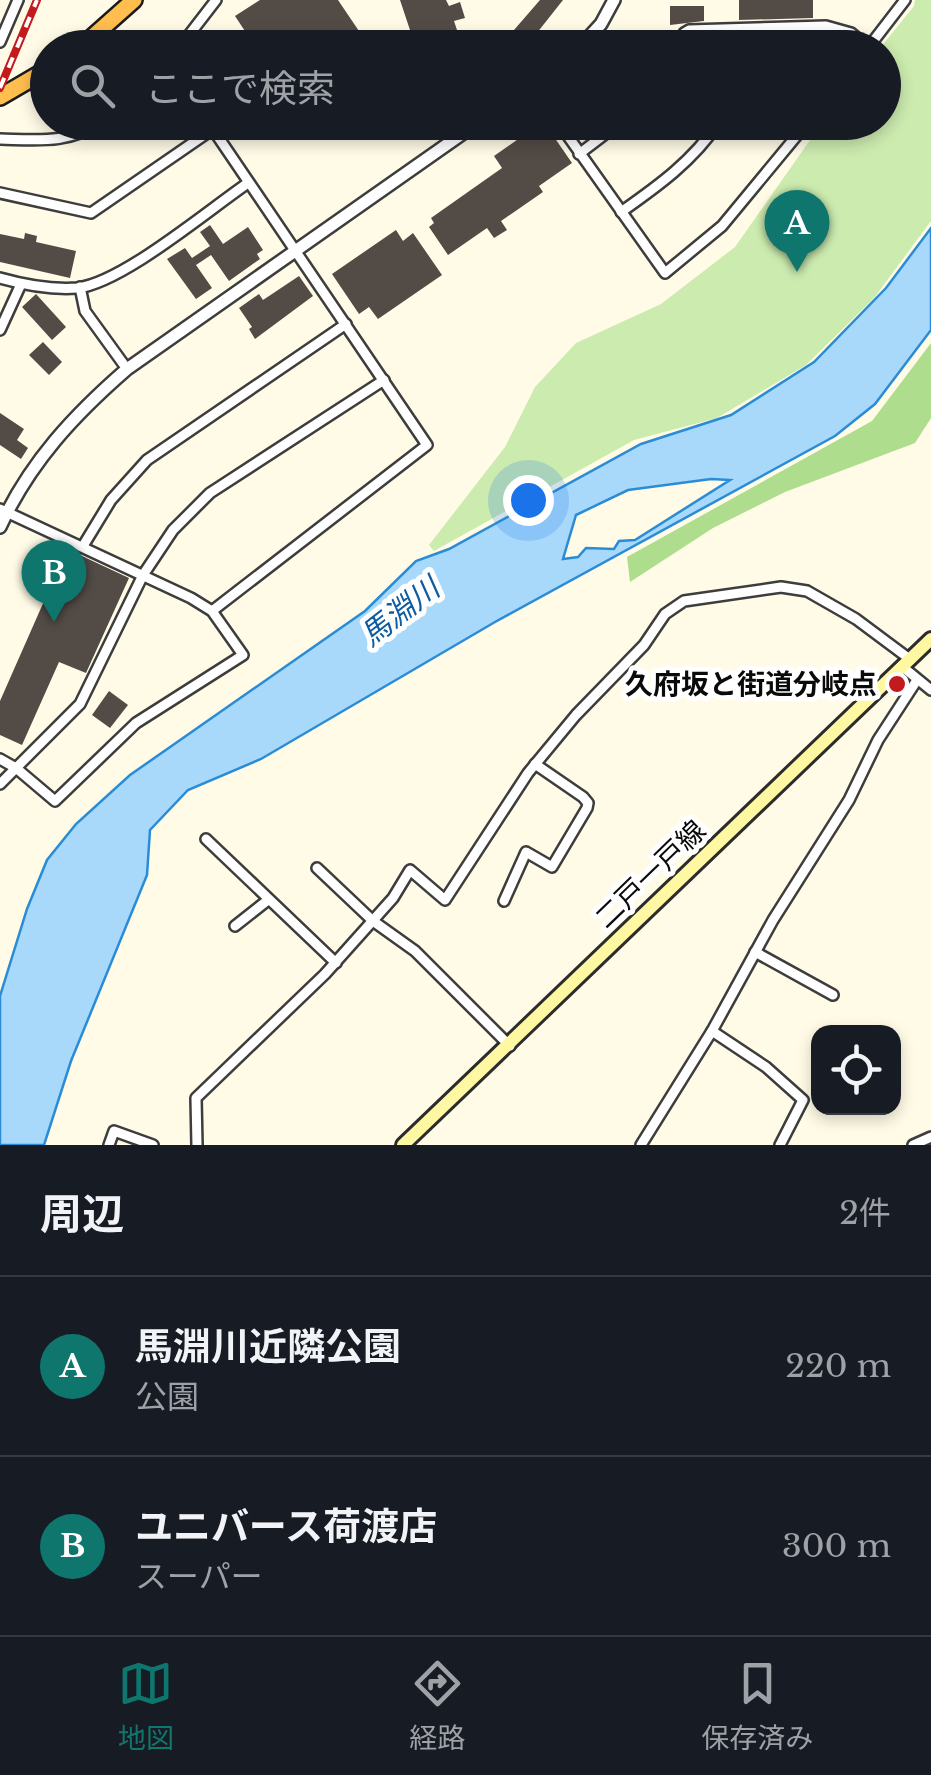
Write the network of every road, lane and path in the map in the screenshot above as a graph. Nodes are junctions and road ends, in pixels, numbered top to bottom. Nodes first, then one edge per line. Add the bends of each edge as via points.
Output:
1 (18, 0) edge
2 (134, 0) edge
3 (216, 0) edge
4 (614, 0) edge
5 (905, 0) edge
6 (761, 29) joint
7 (100, 30) edge
8 (192, 30) edge
9 (596, 30) edge
10 (689, 30) edge
11 (843, 30) edge
12 (881, 30) edge
13 (0, 42) edge
14 (30, 80) edge
15 (0, 97) edge
16 (0, 139) edge
17 (59, 140) edge
18 (191, 140) edge
19 (219, 140) edge
20 (453, 140) edge
21 (570, 140) edge
22 (597, 140) edge
23 (704, 140) edge
24 (793, 140) edge
25 (579, 154) junction
26 (248, 183) junction
27 (0, 193) edge
28 (621, 212) junction
29 (294, 252) junction
30 (0, 278) edge
31 (22, 284) junction
32 (80, 287) junction
33 (346, 324) junction
34 (0, 330) edge
35 (127, 369) junction
36 (384, 380) junction
37 (4, 510) edge
38 (0, 528) edge
39 (82, 546) junction
40 (143, 575) junction
41 (212, 611) junction
42 (931, 639) edge
43 (908, 664) junction
44 (917, 680) junction
45 (931, 690) edge
46 (0, 758) edge
47 (536, 764) junction
48 (16, 768) junction
49 (0, 784) edge
50 (206, 839) dead end
51 (317, 868) dead end
52 (268, 900) junction
53 (504, 901) dead end
54 (374, 921) junction
55 (235, 926) dead end
56 (756, 952) junction
57 (336, 963) junction
58 (833, 995) dead end
59 (712, 1031) junction
60 (510, 1046) junction
61 (931, 1136) edge
62 (109, 1145) edge
63 (153, 1145) edge
64 (197, 1145) edge
65 (403, 1145) edge
66 (641, 1145) edge
67 (780, 1145) edge
68 (913, 1145) edge

1 - 13 street
2 - 7 highway
3 - 8 street
4 - 9 street
5 - 12 street
6 - 10 street
6 - 11 street
14 - 15 highway
16 - 17 street
18 - 27 street via 91,213
19 - 26 street
20 - 29 street
21 - 25 street
22 - 25 street
23 - 28 street via 663,183
24 - 28 street via 722,226 665,273
25 - 28 street
26 - 29 street
26 - 32 street via 113,278
29 - 33 street
29 - 35 street
30 - 31 street
31 - 32 street
31 - 34 street
32 - 35 street via 85,310
33 - 36 street
33 - 39 street via 147,460
35 - 37 street via 49,444
36 - 40 street via 210,493 173,530
36 - 41 street via 427,445
37 - 38 street
37 - 39 street
39 - 40 street
40 - 41 street
40 - 48 street via 80,704
41 - 48 street via 242,655 136,722 55,801
42 - 43 main road, 二戸一戸線
43 - 44 street
43 - 47 street via 856,619 807,591 781,586 684,601 664,614
43 - 60 main road, 二戸一戸線
44 - 45 street
44 - 56 street
46 - 48 street
47 - 53 street via 583,797 587,808 552,867 526,852
47 - 54 street via 445,900 410,870
48 - 49 street
50 - 52 street
51 - 54 street
52 - 55 street
52 - 57 street
54 - 57 street
54 - 60 street via 415,951
56 - 58 street
56 - 59 street
57 - 64 street via 196,1098
59 - 66 street
59 - 67 street via 803,1100
60 - 65 main road, 二戸一戸線
61 - 68 street
62 - 63 street via 114,1130

